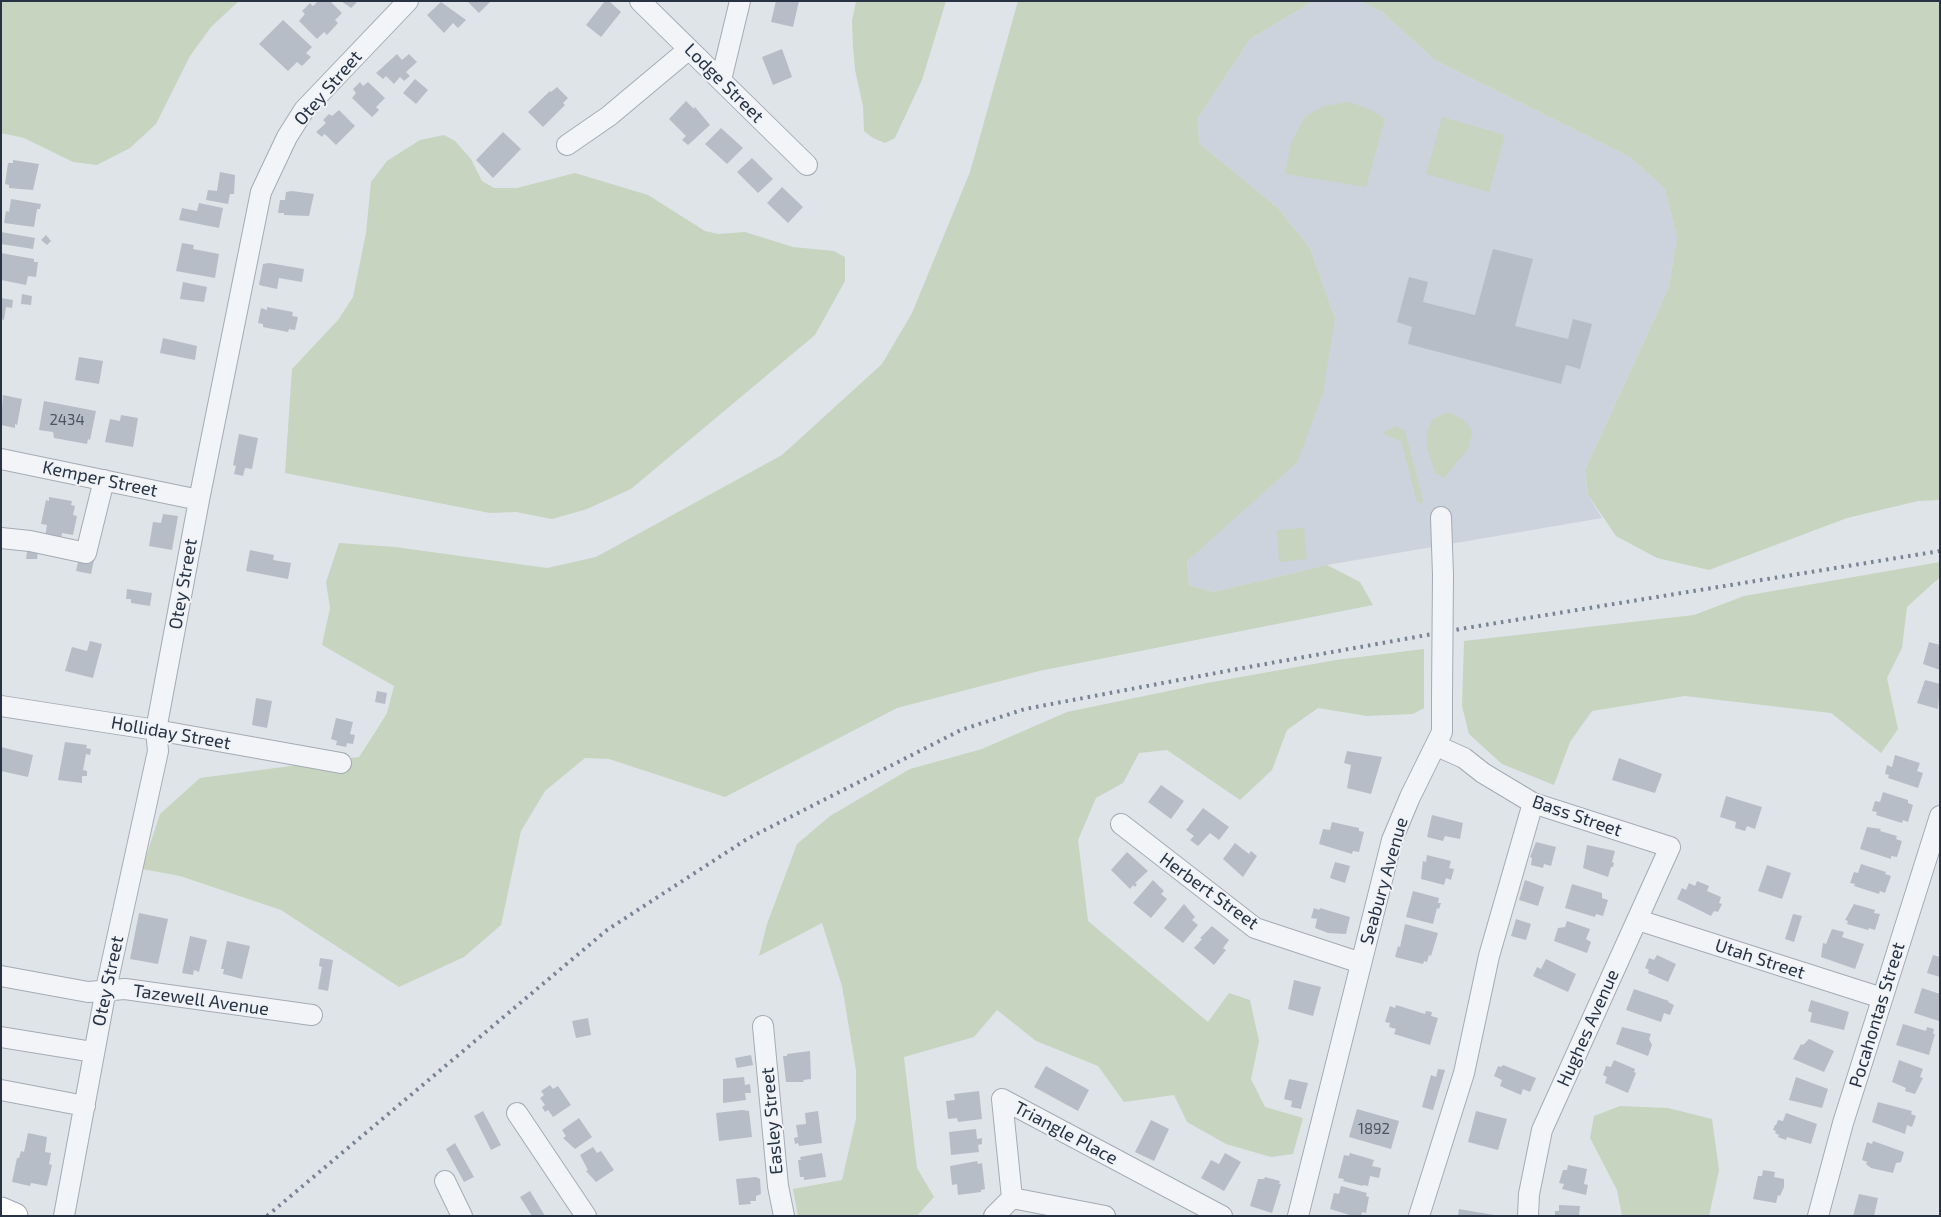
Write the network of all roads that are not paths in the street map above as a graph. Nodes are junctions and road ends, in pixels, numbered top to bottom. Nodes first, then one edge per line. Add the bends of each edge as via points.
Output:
1 (408, 1) edge
2 (640, 1) edge
3 (740, 1) edge
4 (689, 49) junction
5 (721, 80) junction
6 (567, 145) dead end
7 (807, 165) dead end
8 (1, 459) edge
9 (104, 480) junction
10 (199, 500) junction
11 (1441, 517) dead end
12 (1, 538) edge
13 (1, 706) edge
14 (156, 730) junction
15 (1437, 746) junction
16 (341, 763) dead end
17 (1534, 803) junction
18 (1939, 823) edge
19 (1121, 824) dead end
20 (1670, 847) joint
21 (1638, 920) junction
22 (1361, 963) junction
23 (1, 976) edge
24 (106, 989) junction
25 (1882, 998) junction
26 (312, 1015) dead end
27 (763, 1026) dead end
28 (1, 1037) edge
29 (93, 1052) junction
30 (1, 1090) edge
31 (85, 1106) junction
32 (517, 1112) dead end
33 (445, 1181) dead end
34 (1012, 1198) junction
35 (1, 1210) edge
36 (15, 1216) edge
37 (64, 1216) edge
38 (462, 1216) edge
39 (586, 1216) edge
40 (784, 1216) edge
41 (994, 1216) edge
42 (1105, 1216) edge
43 (1222, 1216) edge
44 (1298, 1216) edge
45 (1418, 1216) edge
46 (1528, 1216) edge
47 (1818, 1216) edge

1 - 10 street, Otey Street via 304,110 272,165 252,228
2 - 4 street, Lodge Street
3 - 5 street
4 - 5 street, Lodge Street
4 - 6 street via 609,116
5 - 7 street, Lodge Street
8 - 9 street, Kemper Street
9 - 10 street, Kemper Street
9 - 12 street via 86,553
10 - 14 street, Otey Street
11 - 15 street, Seabury Avenue, bridge via 1442,732
13 - 14 street, Holliday Street
14 - 16 street, Holliday Street
14 - 24 street, Otey Street via 158,751
15 - 17 street, Bass Street via 1464,758
15 - 22 street, Seabury Avenue via 1392,840
17 - 20 street, Bass Street
17 - 45 street via 1489,956 1464,1073
18 - 25 street, Pocahontas Street
19 - 22 street, Herbert Street via 1255,928
20 - 21 street, Hughes Avenue
21 - 25 street, Utah Street
21 - 46 street, Hughes Avenue via 1542,1130 1529,1194
22 - 44 street, Seabury Avenue
23 - 24 street, Tazewell Avenue via 88,992
24 - 26 street, Tazewell Avenue
24 - 29 street, Otey Street
25 - 47 street, Pocahontas Street
27 - 40 street, Easley Street via 778,1186
28 - 29 street
29 - 31 street, Otey Street
30 - 31 street
31 - 37 street, Otey Street
32 - 39 street
33 - 38 street
34 - 41 street
34 - 42 street
34 - 43 street, Triangle Place via 1002,1099
35 - 36 main road

